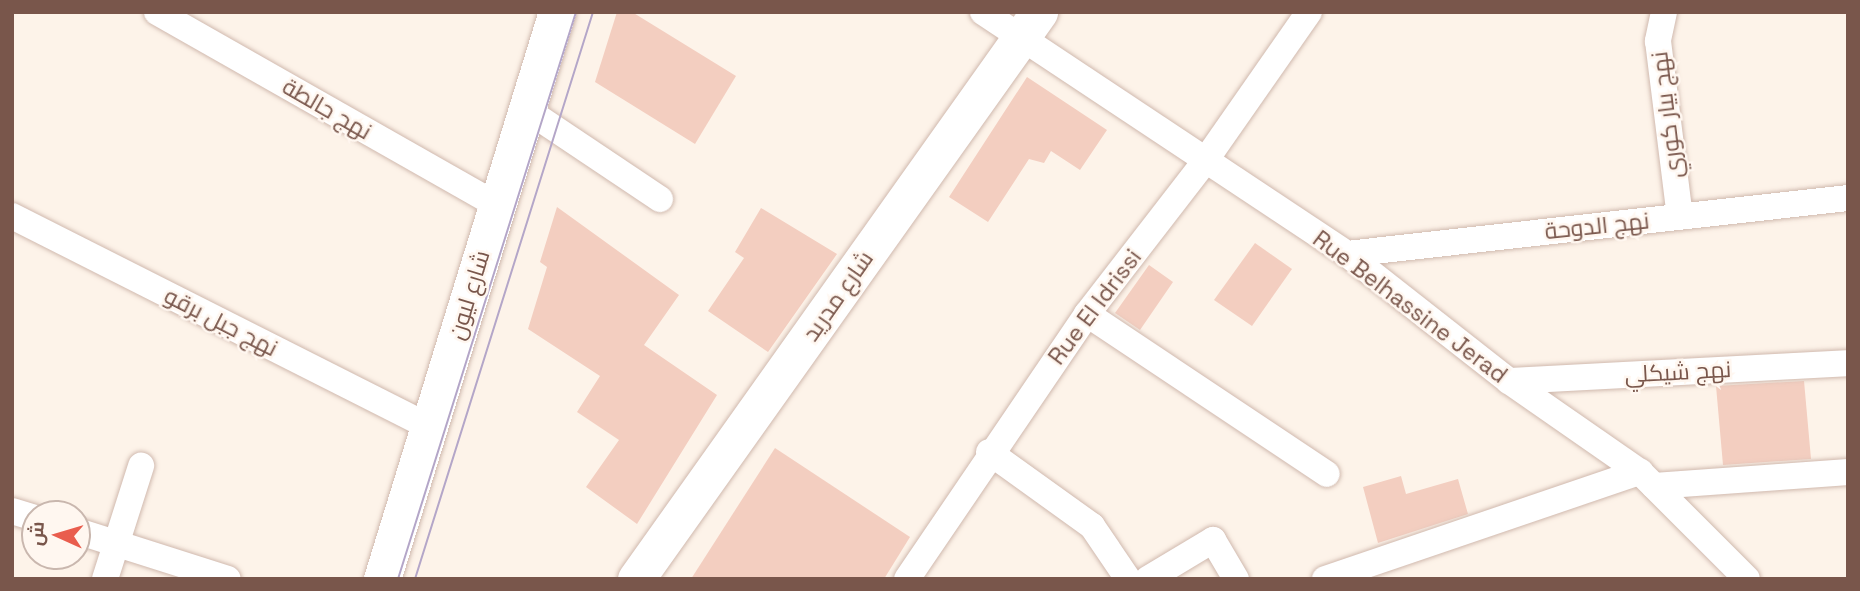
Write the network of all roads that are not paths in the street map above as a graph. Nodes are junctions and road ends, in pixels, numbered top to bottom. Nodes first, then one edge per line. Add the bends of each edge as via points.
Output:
1 (157, 12) edge
2 (557, 12) edge
3 (983, 12) edge
4 (1309, 12) edge
5 (1664, 12) edge
6 (1030, 25) edge
7 (527, 110) junction
8 (1203, 164) junction
9 (1848, 198) edge
10 (660, 199) dead end
11 (497, 205) junction
12 (12, 216) edge
13 (1679, 217) junction
14 (1347, 254) junction
15 (1087, 314) junction
16 (1848, 363) edge
17 (1509, 382) junction
18 (429, 427) junction
19 (989, 452) junction
20 (141, 466) dead end
21 (1848, 472) edge
22 (1327, 474) dead end
23 (1647, 479) junction
24 (91, 535) edge
25 (116, 543) junction
26 (1377, 571) edge
27 (105, 579) edge
28 (228, 579) edge
29 (382, 579) edge
30 (636, 579) edge
31 (907, 579) edge
32 (1128, 579) edge
33 (1147, 579) edge
34 (1236, 579) edge
35 (1325, 579) edge
36 (1747, 579) edge

1 - 11 street, نهج جالطة
2 - 7 street, شارع ليون
3 - 6 street, Rue Belhassine Jerad
4 - 8 street, Rue El Idrissi
5 - 13 street, نهج بيار كوري via 1658,41
6 - 8 street, Rue Belhassine Jerad
6 - 30 street, شارع مدريد
7 - 10 street
7 - 11 street, شارع ليون
8 - 14 street, Rue Belhassine Jerad
8 - 15 street, Rue El Idrissi
9 - 13 street, نهج الدوحة
11 - 18 street, شارع ليون
12 - 18 street, نهج جبل برقو
13 - 14 street, نهج الدوحة
14 - 17 street, Rue Belhassine Jerad
15 - 19 street, Rue El Idrissi
15 - 22 street
16 - 17 street, نهج شيكلي
17 - 23 street, Rue Belhassine Jerad
18 - 29 street, شارع ليون
19 - 31 street, Rue El Idrissi
19 - 32 street via 1092,526
20 - 25 street
21 - 23 street
23 - 26 street
23 - 36 street, Rue Belhassine Jerad
24 - 25 street
25 - 27 street
25 - 28 street
26 - 35 street
33 - 34 street via 1213,540

